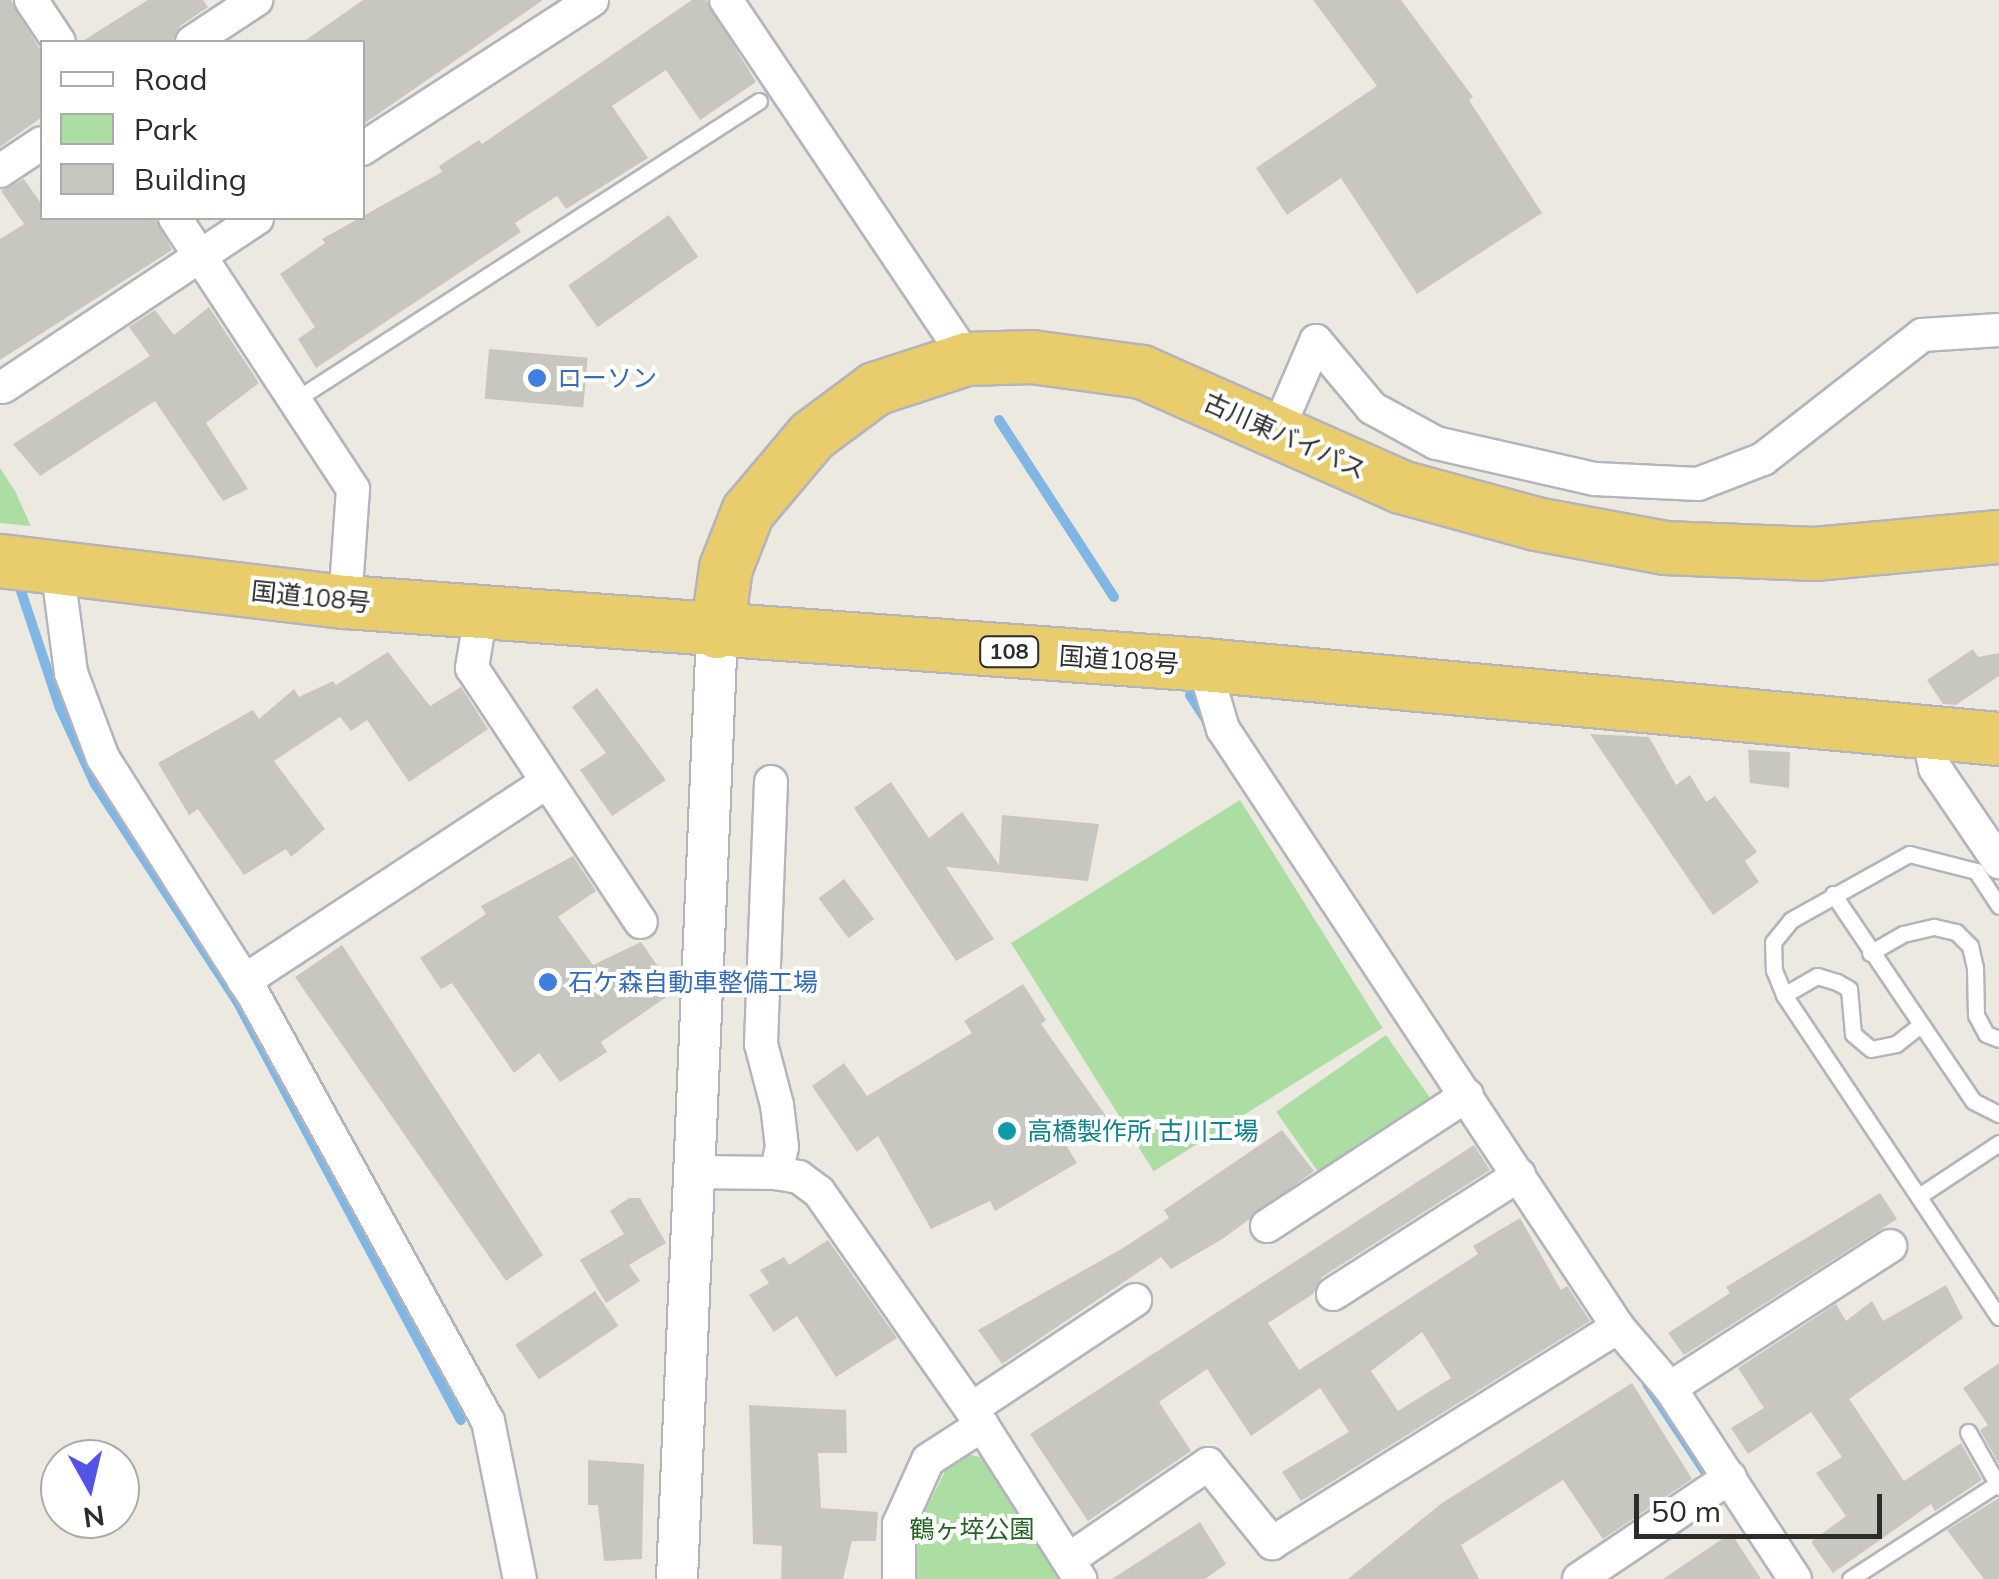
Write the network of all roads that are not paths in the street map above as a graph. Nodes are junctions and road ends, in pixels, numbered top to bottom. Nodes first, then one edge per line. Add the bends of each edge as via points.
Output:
1 (31, 0) edge
2 (256, 0) edge
3 (592, 0) edge
4 (726, 0) edge
5 (58, 40) edge
6 (195, 40) edge
7 (759, 102) dead end
8 (40, 144) edge
9 (365, 147) edge
10 (0, 172) edge
11 (176, 220) edge
12 (254, 220) edge
13 (200, 255) junction
14 (1999, 330) edge
15 (967, 359) junction
16 (3, 388) dead end
17 (295, 400) junction
18 (1276, 434) junction
19 (1999, 536) edge
20 (26, 563) edge
21 (345, 602) junction
22 (481, 613) junction
23 (717, 632) junction
24 (1204, 666) junction
25 (1926, 732) junction
26 (1999, 738) edge
27 (771, 782) dead end
28 (546, 783) junction
29 (1999, 862) edge
30 (1833, 894) junction
31 (1999, 906) edge
32 (641, 922) dead end
33 (1870, 953) junction
34 (244, 981) junction
35 (1784, 995) junction
36 (1920, 1026) junction
37 (1999, 1039) edge
38 (1454, 1103) junction
39 (1999, 1114) edge
40 (1999, 1143) edge
41 (694, 1172) junction
42 (776, 1174) junction
43 (1506, 1183) junction
44 (1919, 1196) junction
45 (1267, 1226) dead end
46 (1890, 1246) dead end
47 (1333, 1294) dead end
48 (1135, 1300) dead end
49 (1999, 1317) edge
50 (1618, 1327) junction
51 (1670, 1388) junction
52 (977, 1417) junction
53 (1968, 1432) dead end
54 (1726, 1480) junction
55 (1998, 1486) edge
56 (1074, 1570) edge
57 (520, 1579) edge
58 (677, 1579) edge
59 (899, 1579) edge
60 (1580, 1579) edge
61 (1795, 1579) edge
62 (1850, 1579) edge

1 - 5 street
2 - 6 street
3 - 9 street
4 - 15 street
7 - 17 lane
8 - 10 street
11 - 13 street
12 - 13 street
13 - 16 street
13 - 17 street
14 - 18 street via 1922,335 1763,458 1698,484 1594,480 1436,443 1372,408 1316,341
15 - 18 highway, 古川東バイパス via 1032,357 1142,372
15 - 23 highway, 古川東バイパス via 876,389 812,436 748,512 726,568
17 - 21 street via 353,488
18 - 19 highway, 古川東バイパス via 1401,487 1536,524 1665,548 1815,554
20 - 21 highway, 国道108号 / 108
20 - 34 street via 103,758
21 - 22 highway, 国道108号 / 108
22 - 23 highway, 国道108号 / 108
22 - 28 street via 472,668
23 - 24 highway, 国道108号 / 108
23 - 41 street
24 - 25 highway, 国道108号 / 108
24 - 38 street via 1223,729
25 - 26 highway, 国道108号 / 108
25 - 29 street via 1935,768
27 - 42 street via 761,1044 782,1147
28 - 32 street
28 - 34 street
30 - 31 lane via 1910,854 1976,871
30 - 33 lane
30 - 35 lane via 1790,920 1773,942
33 - 36 lane
33 - 37 lane via 1903,934 1934,927 1956,932 1970,946 1976,1015 1986,1034
34 - 57 street via 488,1421
35 - 36 lane via 1817,976 1838,982 1849,989 1853,1034 1871,1049 1896,1044
35 - 44 lane
36 - 39 lane via 1973,1102
38 - 43 street
38 - 45 street
40 - 44 lane
41 - 42 street
41 - 58 street
42 - 52 street via 799,1177 819,1192
43 - 47 street
43 - 50 street
44 - 49 lane
46 - 51 street
48 - 52 street
50 - 51 street
50 - 56 street via 1272,1544 1208,1464
51 - 54 street
52 - 56 street
52 - 59 street via 928,1460 899,1524
53 - 55 lane
54 - 60 street
54 - 61 street
55 - 62 lane

